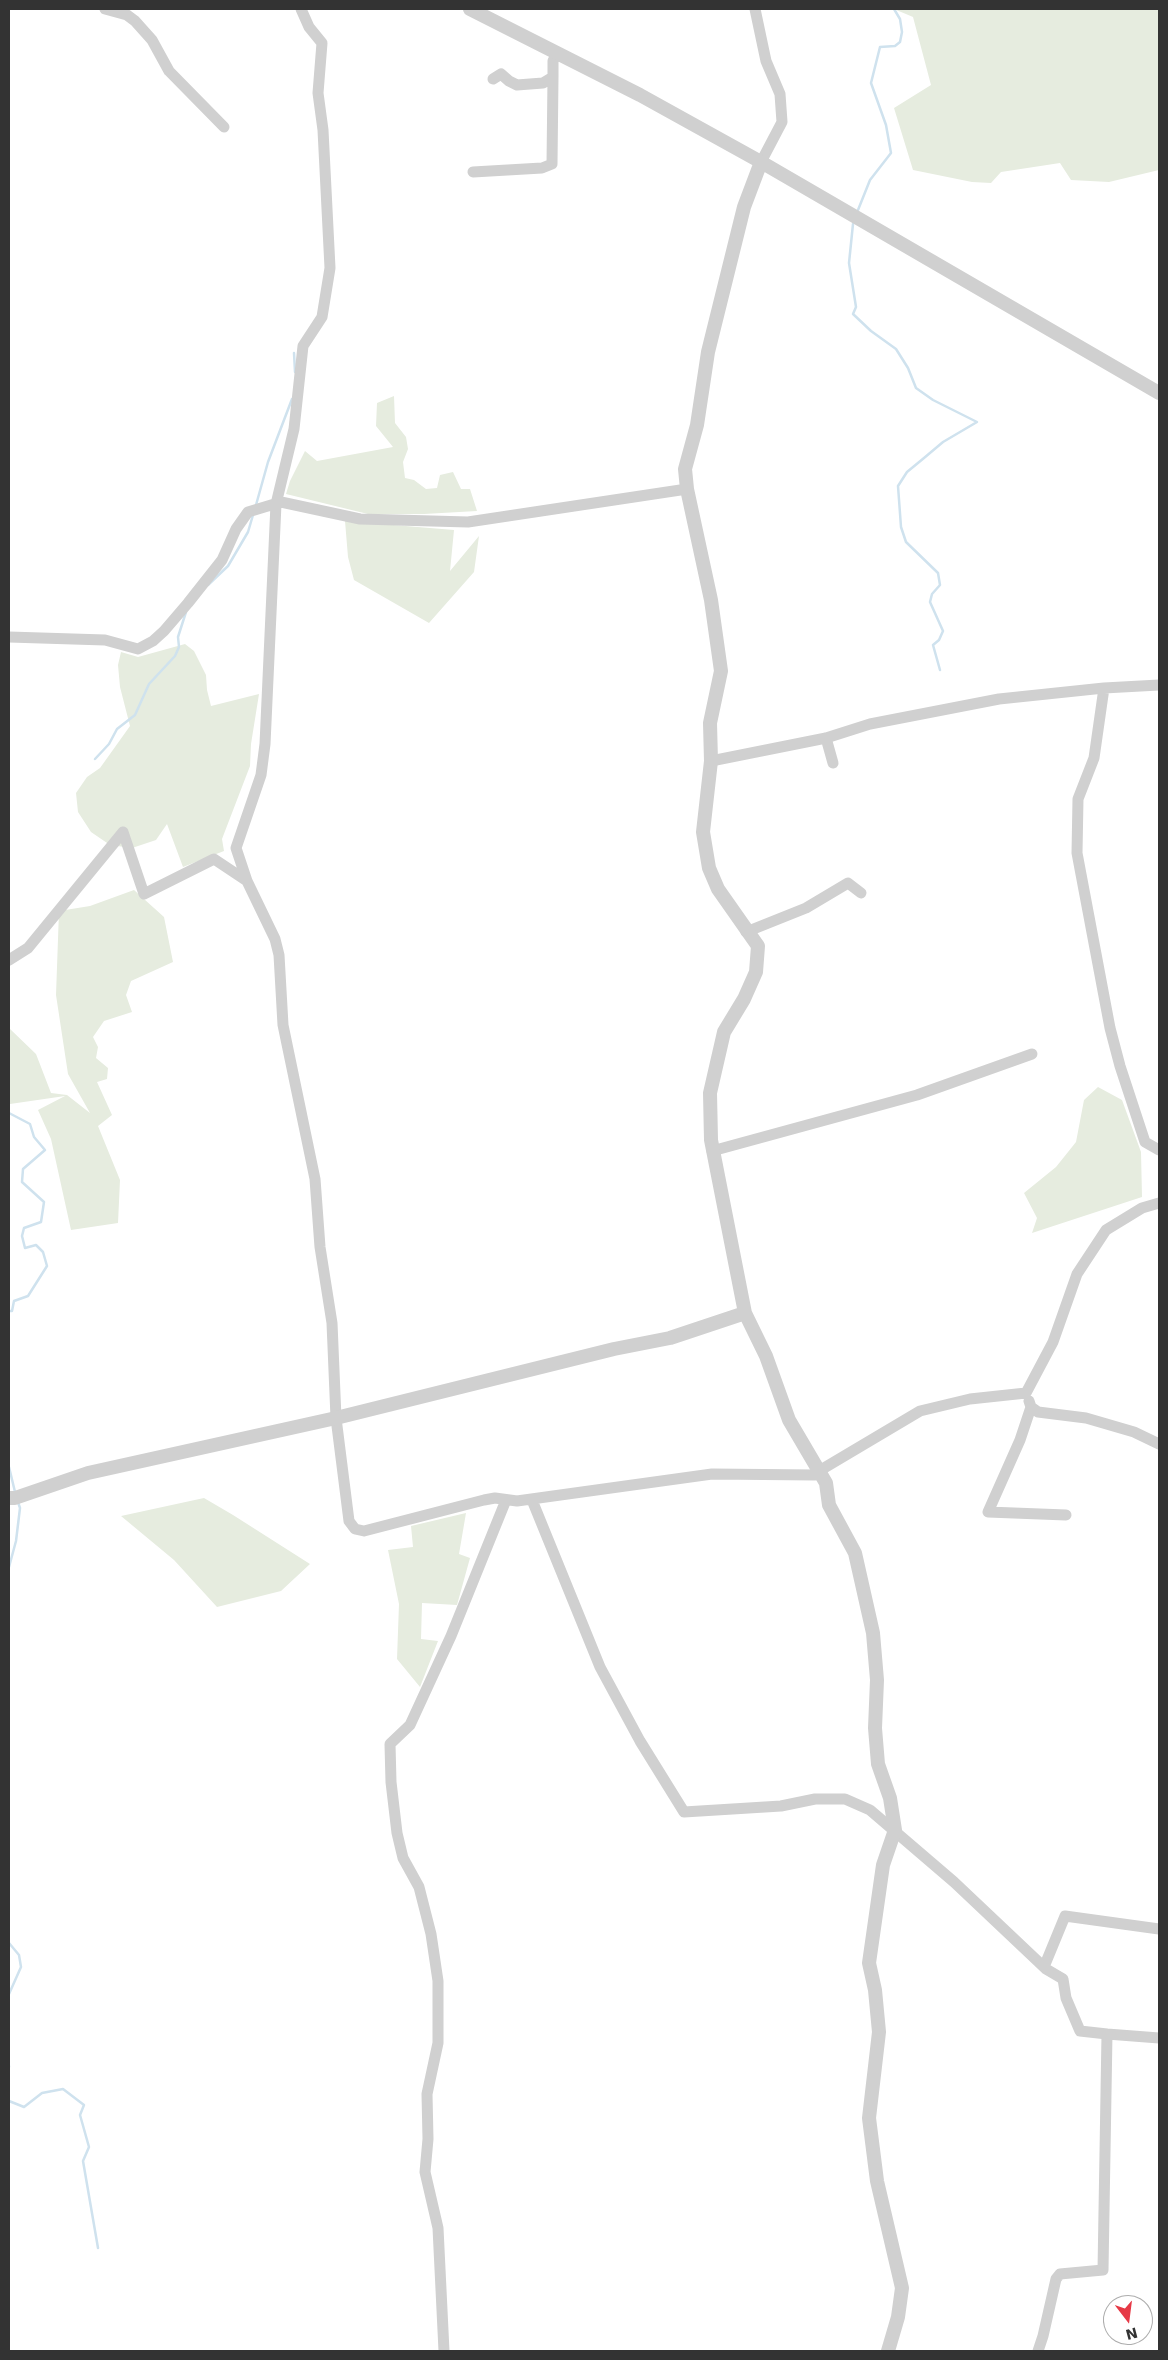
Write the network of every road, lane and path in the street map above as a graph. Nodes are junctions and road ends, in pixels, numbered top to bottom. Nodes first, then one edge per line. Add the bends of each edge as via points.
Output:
1 (105, 9) edge
2 (302, 9) edge
3 (470, 9) edge
4 (755, 9) edge
5 (557, 53) junction
6 (553, 77) junction
7 (493, 79) dead end
8 (224, 127) dead end
9 (761, 162) junction
10 (472, 172) dead end
11 (1159, 393) edge
12 (687, 489) junction
13 (276, 504) junction
14 (9, 637) edge
15 (1159, 686) edge
16 (1104, 688) junction
17 (826, 738) junction
18 (711, 761) junction
19 (833, 763) dead end
20 (247, 881) junction
21 (861, 894) dead end
22 (746, 932) junction
23 (9, 960) edge
24 (1032, 1054) dead end
25 (1159, 1150) edge
26 (712, 1151) junction
27 (1159, 1203) edge
28 (745, 1313) junction
29 (1026, 1393) junction
30 (1031, 1407) junction
31 (336, 1418) junction
32 (1159, 1444) edge
33 (819, 1470) junction
34 (9, 1498) edge
35 (506, 1500) junction
36 (532, 1500) junction
37 (1066, 1515) dead end
38 (895, 1830) junction
39 (1159, 1929) edge
40 (1044, 1967) junction
41 (1107, 2034) junction
42 (1159, 2038) edge
43 (444, 2351) edge
44 (888, 2351) edge
45 (1038, 2351) edge

1 - 8 street via 127,15 135,21 152,40 169,71
2 - 13 street via 308,26 322,44 318,93 330,268 322,317 303,346 294,429
3 - 5 street
4 - 9 street via 766,62 780,94 782,122
5 - 6 street via 553,61
5 - 9 street
6 - 7 street via 543,83 525,85 509,81 501,74
6 - 10 street via 552,164 542,168
9 - 11 street
9 - 12 street via 744,207 708,352 697,425 685,469
12 - 13 street via 468,522 360,520 281,502
12 - 18 street via 711,600 721,671 710,723
13 - 14 street via 248,512 222,560 188,604 153,641 138,649 105,640
13 - 20 street via 265,744 261,774 236,848
15 - 16 street
16 - 17 street via 999,699 870,724
16 - 25 street via 1094,758 1078,800 1077,853 1120,1066 1145,1142
17 - 18 street
17 - 19 street
18 - 22 street via 703,832 709,868 718,889
20 - 23 street via 214,859 144,894 123,832 28,948
20 - 31 street via 280,955 283,1025 315,1179 320,1247 332,1323
21 - 22 street via 848,883 806,908
22 - 26 street via 758,946 756,972 724,1032 710,1093
24 - 26 street via 917,1095
26 - 28 street
27 - 29 street via 1142,1208 1106,1230 1077,1274 1053,1342
28 - 31 street via 670,1338
28 - 33 street via 766,1356 789,1420
29 - 30 street
29 - 33 street via 970,1399 920,1410
30 - 32 street via 1038,1412 1086,1418
30 - 37 street via 988,1512
31 - 34 street via 88,1473
31 - 35 street via 348,1521 356,1529 364,1531 475,1501
33 - 36 street via 815,1475 801,1476 712,1474
33 - 38 street via 826,1483 829,1505 856,1553 873,1633 877,1680 874,1728 878,1764 890,1798
35 - 36 street
35 - 43 street via 451,1636 410,1725 390,1744 397,1833 403,1858 420,1887 438,1981 438,2043 427,2094 426,2172 438,2228
36 - 38 street via 600,1667 684,1812 845,1799 870,1810
38 - 40 street
38 - 44 street via 883,1865 869,1963 879,2032 869,2118 877,2181 902,2288
39 - 40 street via 1065,1916
40 - 41 street via 1062,1979 1080,2031
41 - 42 street
41 - 45 street via 1103,2270 1060,2274

